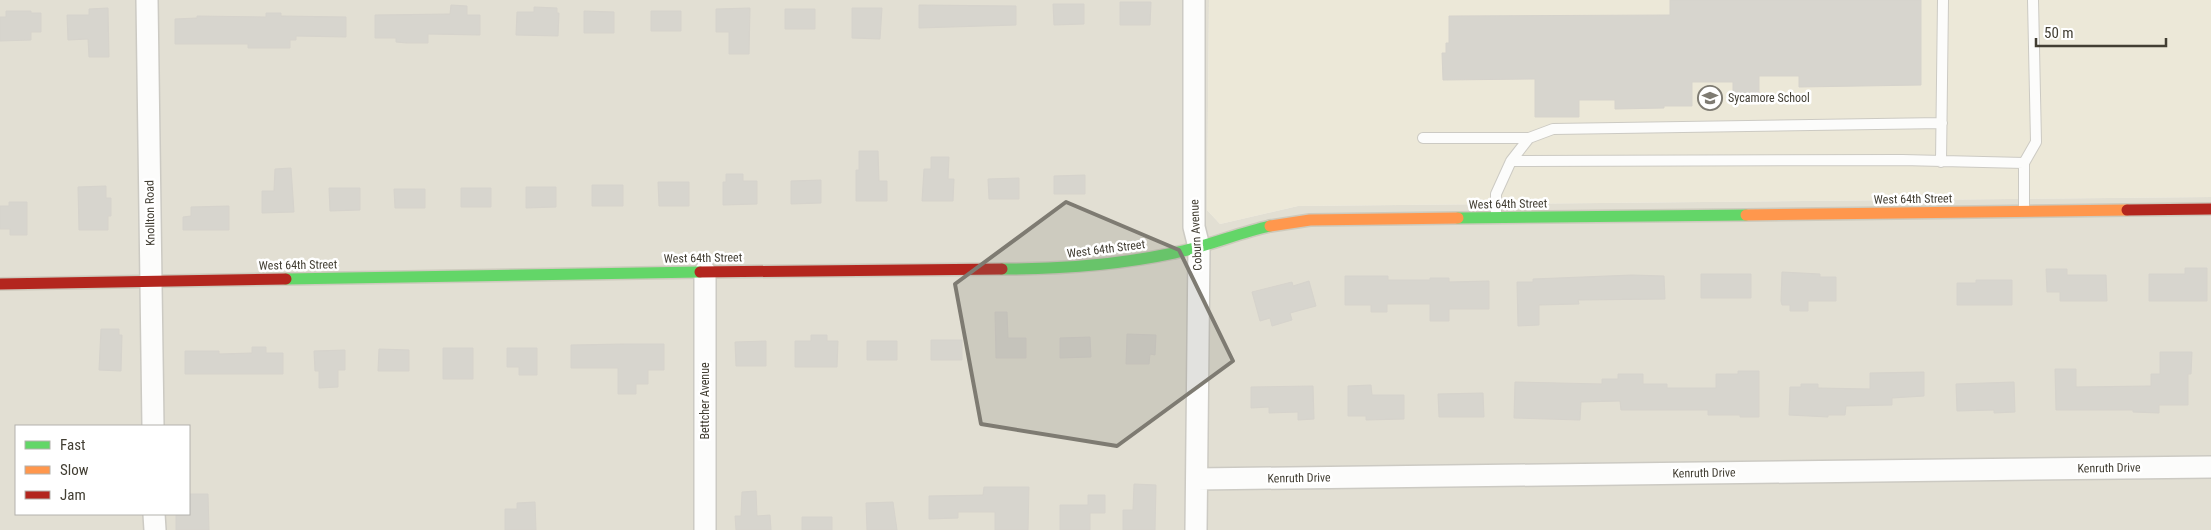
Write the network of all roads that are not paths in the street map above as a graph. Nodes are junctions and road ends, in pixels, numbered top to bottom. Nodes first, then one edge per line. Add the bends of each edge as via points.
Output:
1 (147, 0) edge
2 (1194, 0) edge
3 (1943, 0) edge
4 (2033, 0) edge
5 (1942, 123) junction
6 (1423, 138) dead end
7 (1529, 138) junction
8 (1511, 161) junction
9 (1941, 162) junction
10 (2024, 163) junction
11 (2211, 209) edge
12 (2024, 211) junction
13 (1496, 218) junction
14 (1199, 247) junction
15 (705, 272) junction
16 (151, 281) junction
17 (0, 284) edge
18 (153, 425) edge
19 (2211, 467) edge
20 (1197, 479) junction
21 (154, 515) edge
22 (155, 530) edge
23 (705, 530) edge
24 (1196, 530) edge

1 - 16 street, Knollton Road
2 - 14 street, Coburn Avenue via 1194,227
3 - 5 lane
4 - 10 lane via 2036,142
5 - 7 lane via 1552,129
5 - 9 lane
6 - 7 lane
7 - 8 lane
8 - 9 lane
8 - 13 lane via 1496,194
9 - 10 lane
10 - 12 lane
11 - 12 street, West 64th Street
12 - 13 street, West 64th Street
13 - 14 street, West 64th Street via 1310,220 1280,224
14 - 15 street, West 64th Street via 1113,264 1055,269
14 - 20 street, Coburn Avenue
15 - 16 street, West 64th Street
15 - 23 street, Bettcher Avenue
16 - 17 street, West 64th Street
16 - 18 street, Knollton Road
19 - 20 street, Kenruth Drive
20 - 24 street, Coburn Avenue
21 - 22 street

